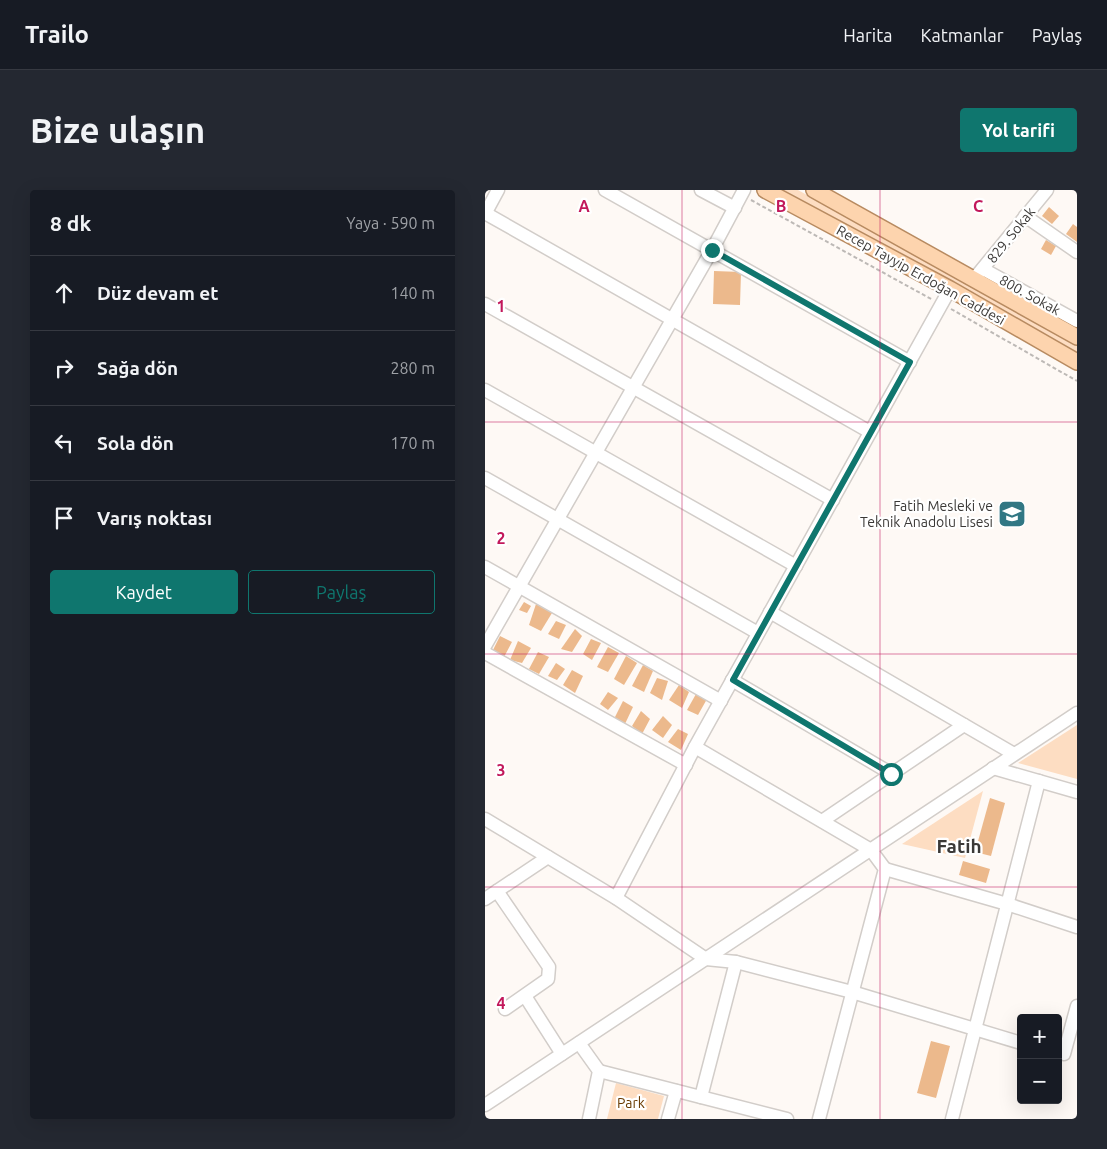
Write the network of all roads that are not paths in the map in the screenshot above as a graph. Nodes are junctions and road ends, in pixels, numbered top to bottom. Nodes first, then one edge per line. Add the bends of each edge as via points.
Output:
1 (498, 190) edge
2 (605, 190) edge
3 (701, 190) edge
4 (765, 190) edge
5 (814, 190) edge
6 (1047, 190) edge
7 (743, 192) edge
8 (735, 208) junction
9 (485, 214) edge
10 (1025, 216) junction
11 (712, 250) junction
12 (1077, 252) edge
13 (979, 274) junction
14 (950, 289) junction
15 (485, 304) edge
16 (672, 320) junction
17 (1077, 321) edge
18 (1077, 338) edge
19 (910, 362) junction
20 (1077, 362) edge
21 (633, 388) junction
22 (485, 390) edge
23 (870, 432) junction
24 (596, 453) junction
25 (485, 478) edge
26 (833, 500) junction
27 (558, 520) junction
28 (796, 566) junction
29 (485, 567) edge
30 (519, 586) junction
31 (770, 612) junction
32 (758, 633) junction
33 (485, 646) edge
34 (485, 653) edge
35 (733, 680) junction
36 (721, 701) junction
37 (1077, 713) edge
38 (964, 725) junction
39 (695, 748) junction
40 (1014, 754) junction
41 (685, 765) junction
42 (993, 768) junction
43 (891, 774) junction
44 (1039, 781) junction
45 (1077, 792) edge
46 (485, 819) edge
47 (822, 821) junction
48 (871, 850) junction
49 (548, 857) junction
50 (885, 869) junction
51 (497, 891) junction
52 (616, 898) junction
53 (485, 899) edge
54 (1007, 904) junction
55 (1077, 927) edge
56 (706, 959) junction
57 (736, 962) junction
58 (852, 992) junction
59 (525, 996) junction
60 (1077, 1006) edge
61 (505, 1009) dead end
62 (975, 1031) junction
63 (1017, 1042) edge
64 (579, 1043) junction
65 (1062, 1051) edge
66 (562, 1054) junction
67 (1062, 1054) edge
68 (1077, 1058) edge
69 (599, 1071) junction
70 (675, 1091) junction
71 (701, 1097) junction
72 (485, 1105) edge
73 (589, 1119) edge
74 (668, 1119) edge
75 (787, 1119) edge
76 (819, 1119) edge
77 (952, 1119) edge

1 - 9 street
2 - 11 street
3 - 8 street
4 - 14 main road, Recep Tayyip Erdoğan Caddesi
5 - 13 main road, Recep Tayyip Erdoğan Caddesi
6 - 10 street, 829. Sokak
7 - 8 street
8 - 11 street
9 - 16 street
10 - 12 street
10 - 13 street, 829. Sokak
11 - 16 street
11 - 19 street
13 - 17 street, 800. Sokak
13 - 18 main road, Recep Tayyip Erdoğan Caddesi
14 - 19 street
14 - 20 main road, Recep Tayyip Erdoğan Caddesi
15 - 21 street
16 - 21 street
16 - 23 street
19 - 23 street
21 - 24 street
21 - 26 street
22 - 24 street
23 - 26 street
24 - 27 street
24 - 28 street
25 - 27 street
26 - 28 street
27 - 30 street
27 - 32 street
28 - 31 street
29 - 30 street
30 - 33 street
30 - 36 street
31 - 32 street
31 - 38 street
32 - 35 street
34 - 41 street
35 - 36 street
35 - 43 street
36 - 39 street
37 - 40 street
38 - 40 street
38 - 43 street
39 - 41 street
39 - 47 street
40 - 42 street
41 - 52 street
42 - 44 street
42 - 48 street
43 - 47 street
44 - 45 street
44 - 54 street
46 - 49 street
47 - 48 street
48 - 50 street
48 - 56 street
49 - 51 street
49 - 52 street
50 - 54 street
50 - 58 street
51 - 53 street
51 - 59 street via 549,967 548,979
52 - 56 street
54 - 55 street
54 - 62 street
56 - 57 street
56 - 64 street
57 - 58 street
57 - 71 street
58 - 62 street
58 - 76 street
59 - 61 street
59 - 66 street
60 - 65 street
62 - 63 street
62 - 77 street
64 - 66 street
64 - 69 street
66 - 72 street
67 - 68 street
69 - 70 street
69 - 73 street
70 - 71 street
70 - 74 street
71 - 75 street

